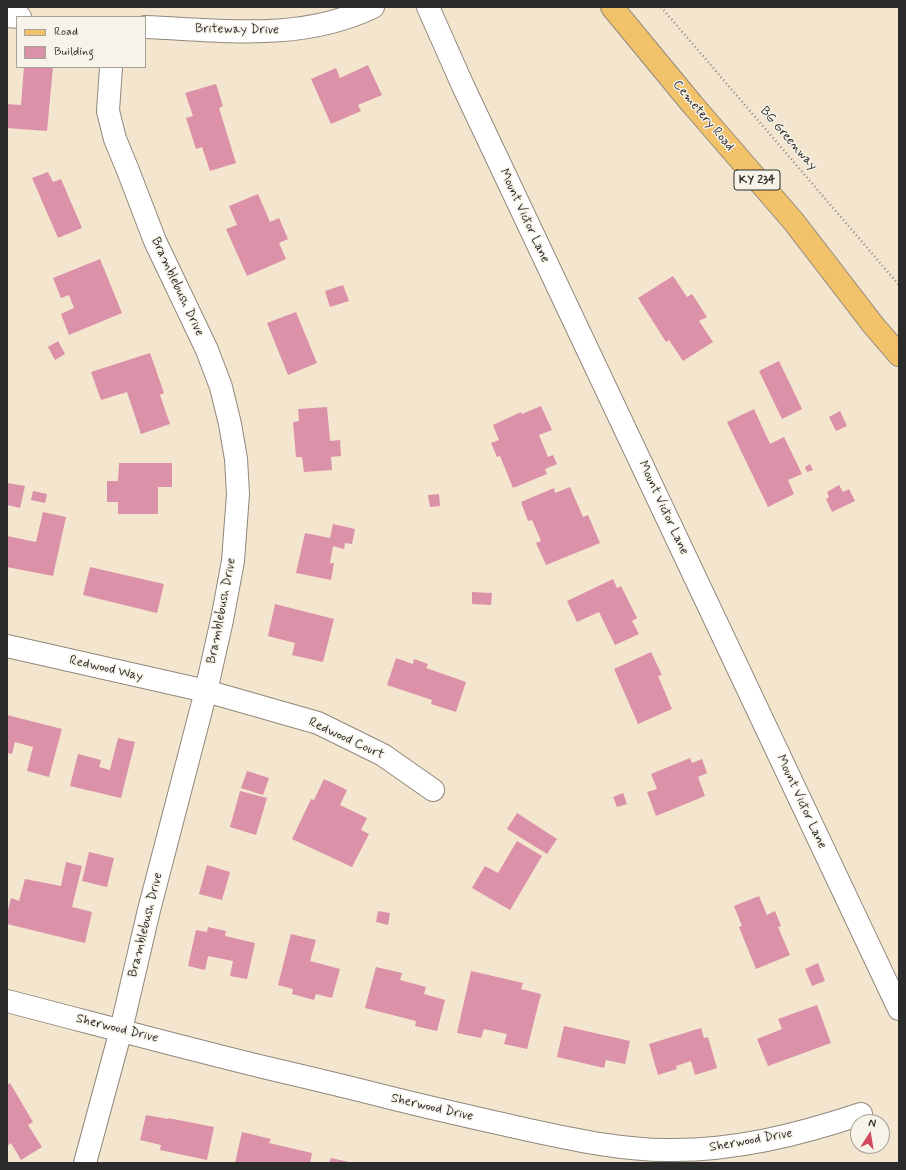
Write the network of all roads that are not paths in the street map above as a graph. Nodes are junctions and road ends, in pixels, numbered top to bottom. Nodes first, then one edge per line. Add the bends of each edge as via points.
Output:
1 (373, 7) edge
2 (428, 7) edge
3 (612, 7) edge
4 (146, 28) edge
5 (111, 68) edge
6 (899, 355) edge
7 (7, 646) edge
8 (206, 691) junction
9 (433, 790) dead end
10 (7, 1001) edge
11 (899, 1010) edge
12 (121, 1030) junction
13 (850, 1117) edge
14 (85, 1163) edge

1 - 4 street, Briteway Drive via 335,22 278,31
2 - 11 street, Mount Victor Lane
3 - 6 main road, Cemetery Road / KY 234 via 794,222
5 - 8 street, Bramblebush Drive via 108,111 115,139 156,241 207,350 221,387 236,459 237,528 233,560
7 - 8 street, Redwood Way
8 - 9 street, Redwood Court via 318,723 383,755
8 - 12 street, Bramblebush Drive via 149,910
10 - 12 street, Sherwood Drive
12 - 13 street, Sherwood Drive via 439,1110 583,1142 633,1149 687,1150 734,1146 767,1141
12 - 14 street, Bramblebush Drive

